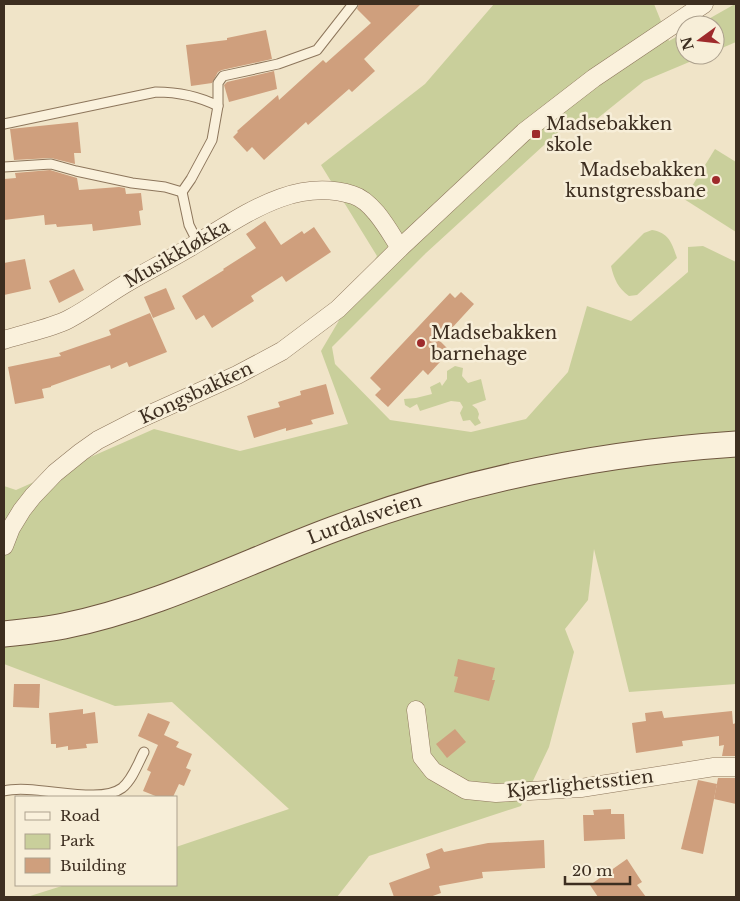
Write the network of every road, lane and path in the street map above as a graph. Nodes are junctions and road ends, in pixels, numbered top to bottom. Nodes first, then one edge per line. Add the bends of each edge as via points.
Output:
1 (354, 4) edge
2 (704, 4) edge
3 (218, 106) junction
4 (4, 124) edge
5 (4, 167) edge
6 (182, 192) junction
7 (198, 243) junction
8 (400, 248) junction
9 (4, 340) edge
10 (736, 444) edge
11 (4, 546) edge
12 (4, 634) edge
13 (416, 710) dead end
14 (144, 752) dead end
15 (736, 767) edge
16 (4, 791) edge

1 - 3 lane via 317,50 278,64 223,76 218,83
2 - 8 street, Kongsbakken via 594,78 524,132
3 - 4 lane via 202,98 156,92
3 - 6 lane via 212,140
5 - 6 lane via 51,164
6 - 7 lane via 189,225
7 - 8 street, Musikkløkka via 266,203 312,190 355,195 370,206
7 - 9 street, Musikkløkka via 68,320
8 - 11 street, Kongsbakken via 338,309 282,351 237,376 120,428 81,452 33,496 15,522
10 - 12 main road, Lurdalsveien via 635,453 469,487 335,528 144,604 65,626
13 - 15 street, Kjærlighetsstien via 422,757 433,771 466,790 496,793 581,788 714,767
14 - 16 lane via 130,780 115,792 92,795

